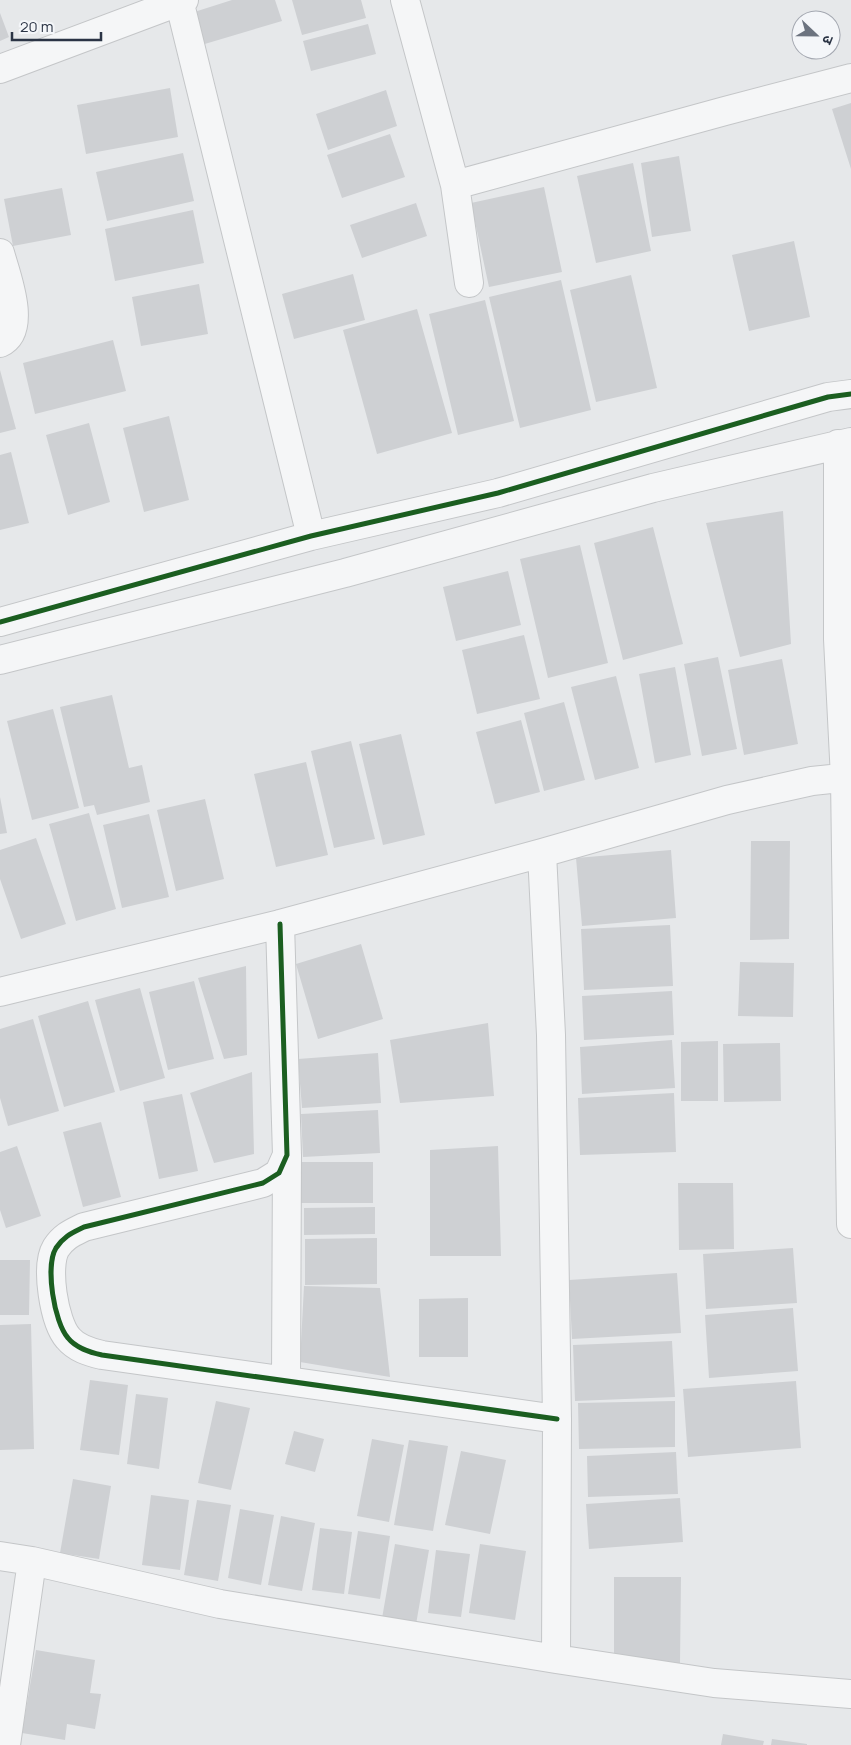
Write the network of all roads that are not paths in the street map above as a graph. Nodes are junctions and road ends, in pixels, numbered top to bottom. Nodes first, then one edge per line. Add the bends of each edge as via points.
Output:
1 (404, 0) edge
2 (181, 1) edge
3 (0, 69) edge
4 (851, 78) edge
5 (455, 185) junction
6 (0, 253) edge
7 (469, 283) dead end
8 (0, 343) edge
9 (851, 394) edge
10 (844, 443) edge
11 (311, 536) junction
12 (0, 622) edge
13 (0, 660) edge
14 (848, 778) edge
15 (542, 853) junction
16 (280, 924) junction
17 (0, 992) edge
18 (850, 1109) edge
19 (287, 1155) junction
20 (851, 1224) edge
21 (286, 1380) junction
22 (557, 1419) junction
23 (0, 1556) edge
24 (32, 1561) junction
25 (556, 1659) junction
26 (851, 1694) edge
27 (6, 1745) edge

1 - 5 street
2 - 3 street
2 - 11 street
4 - 5 street
5 - 7 street
6 - 8 street via 14,302 14,324
9 - 11 street via 828,397 498,493
10 - 13 street via 653,488 345,573
10 - 14 street via 838,639
11 - 12 street
14 - 15 street via 812,781 727,800
14 - 18 street
15 - 16 street
15 - 22 street via 551,1035
16 - 17 street
16 - 19 street
18 - 20 street
19 - 21 street
19 - 21 street via 279,1173 263,1183 84,1227 66,1236 55,1250 51,1270 58,1323 68,1338 83,1350
21 - 22 street
22 - 25 street
23 - 24 street
24 - 25 street via 220,1604
24 - 27 street
25 - 26 street via 714,1683

